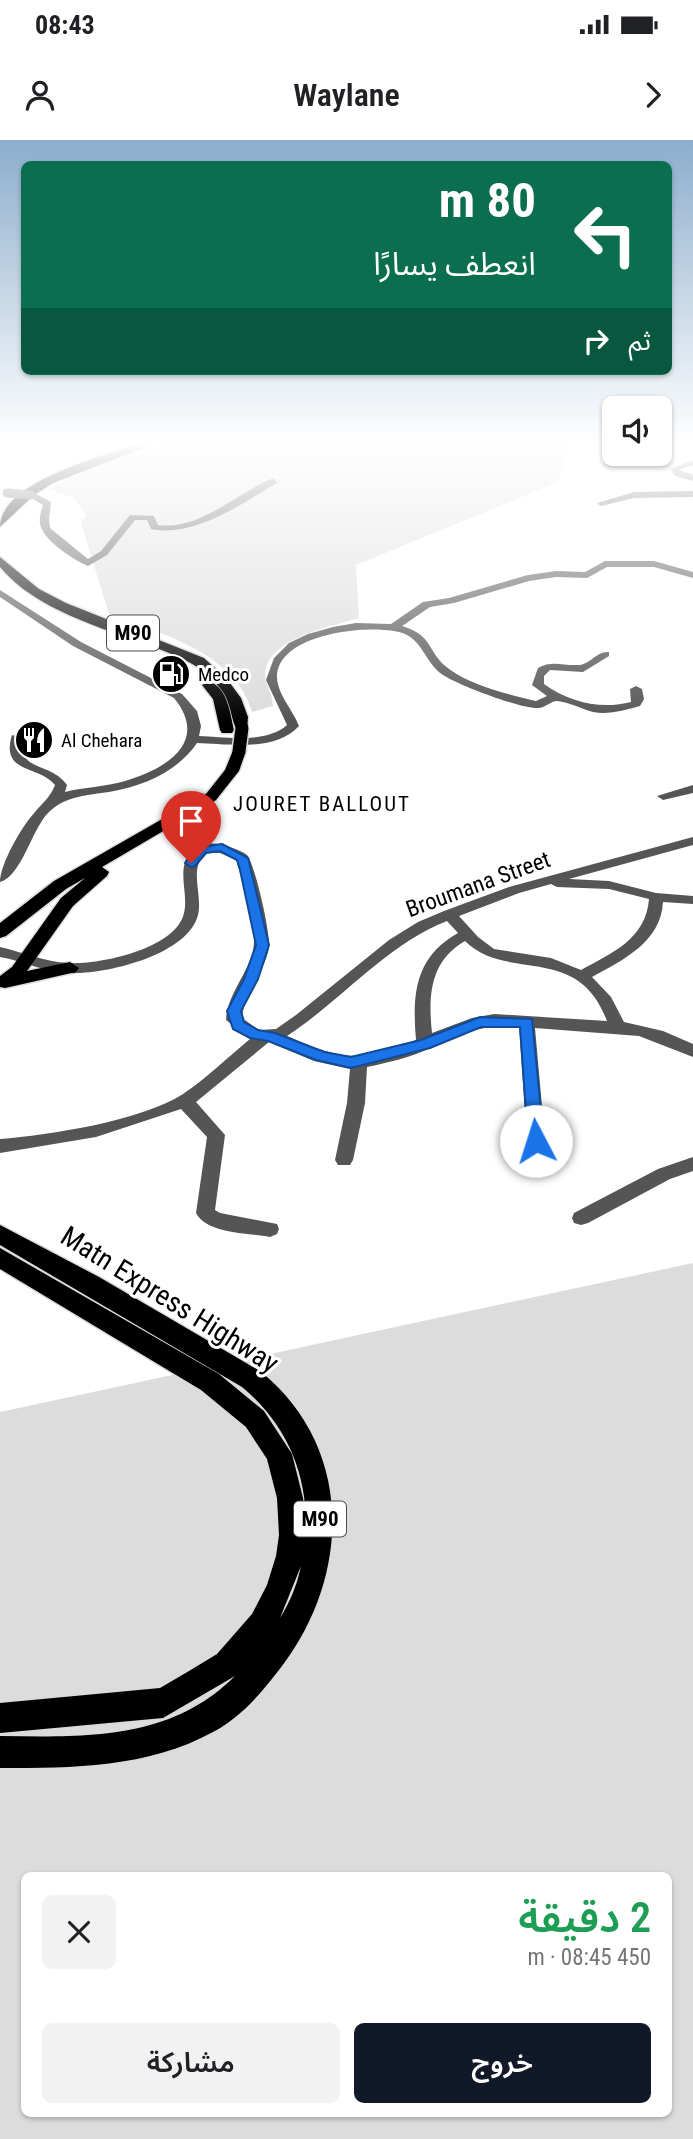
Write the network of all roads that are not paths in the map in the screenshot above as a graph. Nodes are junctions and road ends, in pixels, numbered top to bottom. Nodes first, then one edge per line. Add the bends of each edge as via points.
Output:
1 (51, 535) edge
2 (118, 535) edge
3 (0, 560) edge
4 (693, 575) edge
5 (0, 578) edge
6 (0, 593) edge
7 (392, 628) junction
8 (605, 654) dead end
9 (636, 689) dead end
10 (555, 697) junction
11 (235, 729) junction
12 (16, 738) dead end
13 (195, 739) junction
14 (232, 751) junction
15 (693, 789) edge
16 (663, 796) dead end
17 (55, 801) junction
18 (693, 841) edge
19 (130, 843) junction
20 (0, 878) edge
21 (543, 882) junction
22 (656, 897) junction
23 (693, 900) edge
24 (0, 914) edge
25 (449, 914) junction
26 (0, 932) edge
27 (468, 933) junction
28 (1, 951) edge
29 (26, 959) junction
30 (70, 968) junction
31 (581, 976) junction
32 (3, 982) edge
33 (527, 1022) junction
34 (617, 1026) junction
35 (267, 1036) junction
36 (425, 1044) junction
37 (693, 1051) edge
38 (359, 1062) junction
39 (188, 1099) junction
40 (536, 1141) dead end
41 (0, 1146) edge
42 (344, 1160) dead end
43 (693, 1164) edge
44 (581, 1218) dead end
45 (270, 1229) dead end
46 (0, 1234) edge
47 (0, 1257) edge
48 (0, 1717) edge
49 (0, 1752) edge

1 - 2 street, bridge via 88,563
3 - 11 highway, M90 via 33,592 199,661 234,695 239,707
4 - 7 street via 654,564 606,564 587,575 528,578 427,604
5 - 11 highway, M90 via 43,605 184,665 220,698
6 - 13 street via 77,644 178,696 195,717
7 - 10 street via 419,636 431,658 463,681 533,704
7 - 13 street via 354,627 318,633 285,650 271,675 293,726 285,734
8 - 10 street via 583,669 555,665 543,670 538,685
9 - 10 street via 636,704 617,709 597,709
11 - 14 highway, M90
12 - 17 street via 13,749 19,761 57,776 61,785
13 - 17 street via 179,757 137,780
14 - 19 highway, M90 via 232,771 211,797
14 - 24 highway, M90 via 211,778 182,802 68,864
15 - 16 street
17 - 20 street via 29,829 12,866
18 - 21 street, Broumana Street
19 - 26 highway, M90 via 60,885
19 - 29 highway via 67,902
21 - 22 street via 616,886
21 - 25 street, Broumana Street
22 - 23 street
22 - 31 street via 653,920 641,937
25 - 27 street
25 - 35 street, Broumana Street via 403,936 294,1026
27 - 31 street via 492,953 553,963
27 - 36 street via 444,948 426,978
28 - 29 street
29 - 30 street
29 - 32 highway
30 - 32 highway
30 - 35 street via 129,958 177,936 192,914 191,863 203,850 222,847 242,858 262,945 234,1020 250,1033
31 - 34 street via 604,999
33 - 34 street
33 - 36 street via 480,1022
33 - 40 street
34 - 37 street
35 - 38 street via 334,1060
35 - 39 street, Broumana Street
36 - 38 street
38 - 42 street
39 - 41 street, Broumana Street via 166,1110 68,1138
39 - 45 street via 189,1109 216,1135 205,1213 216,1220
43 - 44 street via 664,1174
46 - 49 highway, Matn Express Highway / M90 via 202,1349 270,1396 289,1420 315,1471 320,1509 317,1571 303,1609 286,1641 232,1702 197,1724 114,1750
47 - 48 highway, Matn Express Highway / M90 via 210,1382 255,1419 279,1454 293,1535 279,1590 262,1624 227,1664 200,1682 163,1703

